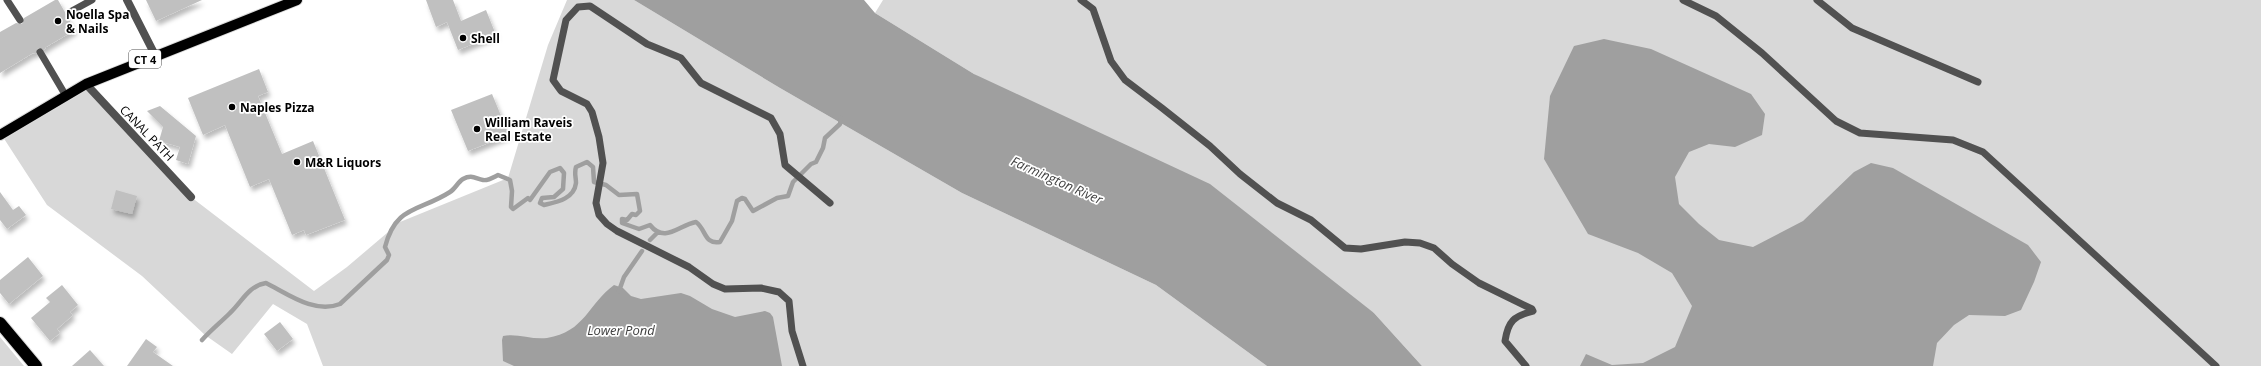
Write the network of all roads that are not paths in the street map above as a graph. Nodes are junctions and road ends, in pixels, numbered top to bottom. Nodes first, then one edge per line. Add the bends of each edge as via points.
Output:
1 (8, 0) edge
2 (92, 0) edge
3 (127, 0) edge
4 (297, 0) edge
5 (1081, 0) edge
6 (1683, 0) edge
7 (1817, 0) edge
8 (70, 12) dead end
9 (20, 20) dead end
10 (40, 52) dead end
11 (155, 55) junction
12 (1978, 82) dead end
13 (86, 84) junction
14 (66, 96) junction
15 (0, 135) edge
16 (191, 197) dead end
17 (830, 203) dead end
18 (0, 323) edge
19 (36, 366) edge
20 (803, 366) edge
21 (1526, 366) edge
22 (2216, 366) edge

1 - 9 lane
2 - 8 lane
3 - 11 street
4 - 11 main road, CT 4
5 - 21 lane via 1093,9 1111,61 1124,80 1210,146 1277,203 1311,220 1345,248 1361,249 1420,242 1434,248 1479,283 1532,308 1533,311 1520,315 1507,326 1505,340
6 - 22 lane via 1716,16 1762,53 1836,121 1849,129 1860,133 1953,140 1983,152
7 - 12 lane via 1852,28
10 - 14 lane
11 - 13 main road, CT 4
13 - 14 main road, CT 4
13 - 16 street, CANAL PATH
14 - 15 main road, CT 4
17 - 20 lane via 785,165 780,134 771,118 701,83 681,58 647,44 590,6 578,7 566,20 552,80 561,91 587,104 592,112 603,162 596,203 599,215 617,231 689,267 713,284 725,289 761,288 779,292 789,301 792,331
18 - 19 highway

